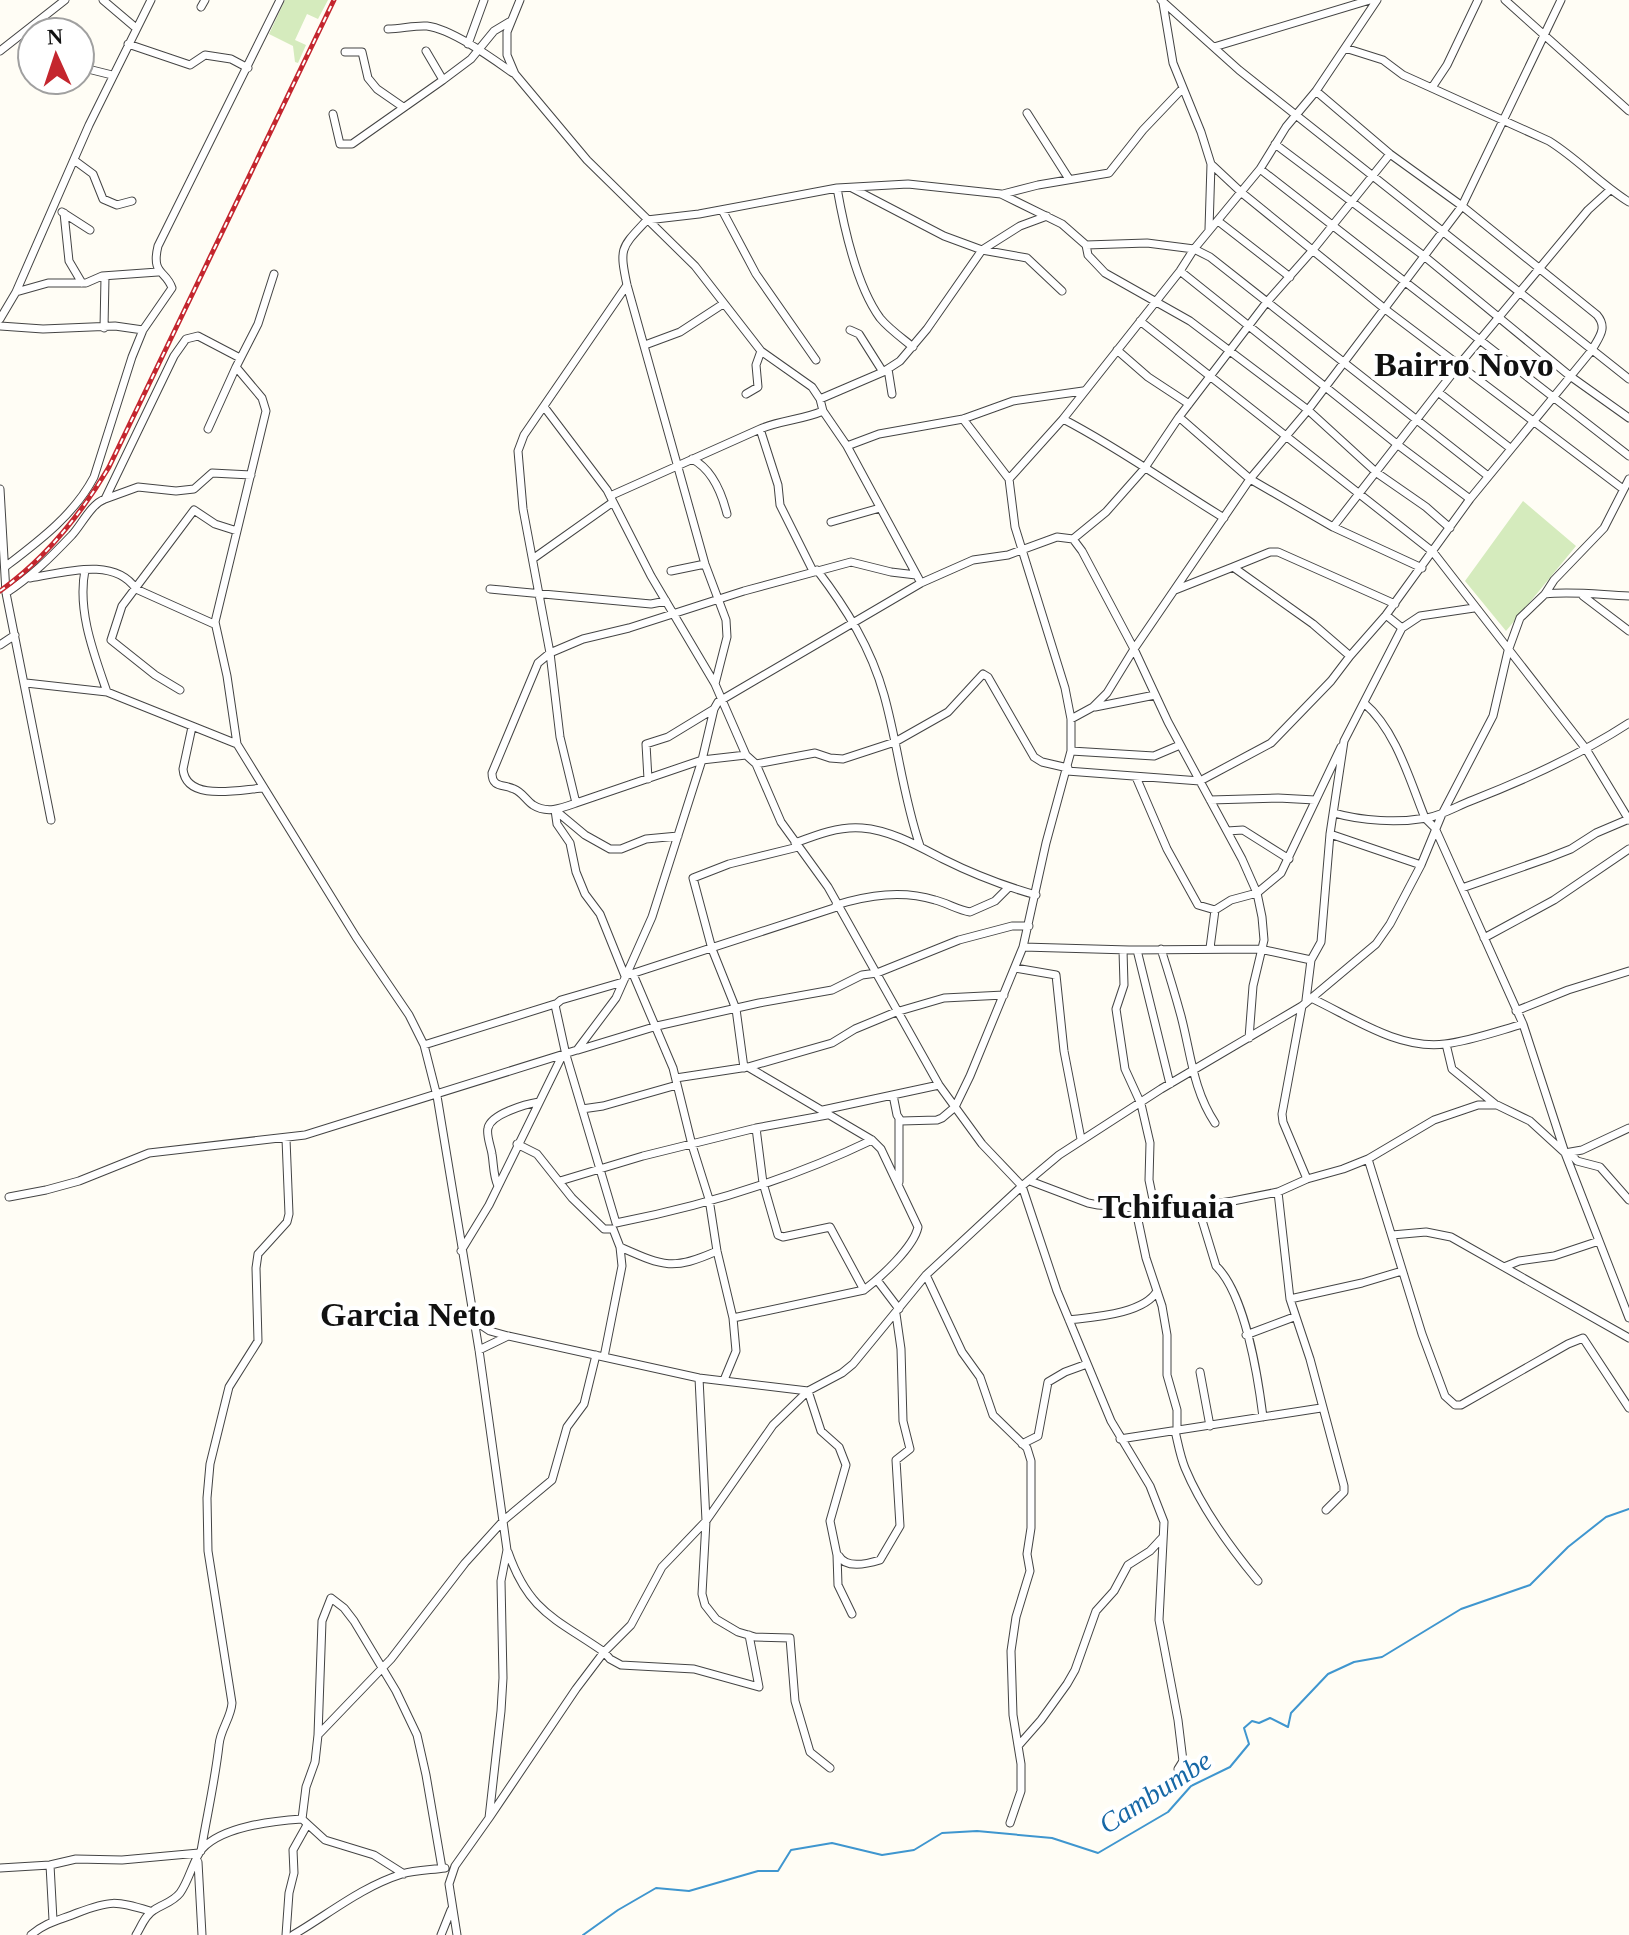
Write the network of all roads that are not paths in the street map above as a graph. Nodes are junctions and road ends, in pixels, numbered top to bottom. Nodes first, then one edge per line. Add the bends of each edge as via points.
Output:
1 (65, 0) edge
2 (103, 0) edge
3 (151, 0) edge
4 (280, 0) edge
5 (484, 0) edge
6 (520, 0) edge
7 (1370, 0) edge
8 (1377, 0) edge
9 (1478, 0) edge
10 (1505, 0) edge
11 (1561, 0) edge
12 (1162, 2) edge
13 (509, 22) junction
14 (136, 28) junction
15 (388, 29) dead end
16 (1543, 37) junction
17 (128, 44) junction
18 (468, 44) junction
19 (1214, 47) junction
20 (1345, 48) junction
21 (479, 50) junction
22 (0, 51) edge
23 (426, 51) dead end
24 (345, 52) dead end
25 (248, 68) junction
26 (96, 71) edge
27 (515, 74) junction
28 (112, 75) junction
29 (443, 80) junction
30 (1433, 86) junction
31 (1183, 88) junction
32 (1316, 91) junction
33 (403, 107) junction
34 (1629, 111) edge
35 (1027, 113) dead end
36 (333, 114) dead end
37 (1296, 115) junction
38 (1503, 120) junction
39 (1275, 144) junction
40 (1390, 154) junction
41 (74, 160) junction
42 (1211, 164) junction
43 (1260, 169) junction
44 (1371, 176) junction
45 (1069, 179) junction
46 (851, 187) junction
47 (837, 188) junction
48 (1610, 190) junction
49 (1242, 193) junction
50 (1001, 194) junction
51 (132, 201) dead end
52 (1350, 202) junction
53 (1629, 202) edge
54 (1462, 206) junction
55 (53, 207) junction
56 (722, 210) junction
57 (64, 213) junction
58 (1047, 216) junction
59 (647, 220) junction
60 (1218, 221) junction
61 (1331, 227) junction
62 (90, 230) dead end
63 (1209, 231) junction
64 (1444, 231) junction
65 (1086, 245) junction
66 (1194, 249) junction
67 (982, 250) junction
68 (1312, 251) junction
69 (1424, 256) junction
70 (1539, 270) junction
71 (1180, 271) junction
72 (158, 272) junction
73 (274, 274) dead end
74 (105, 277) junction
75 (1290, 277) junction
76 (82, 283) junction
77 (1405, 283) junction
78 (627, 285) junction
79 (1062, 291) dead end
80 (16, 292) junction
81 (1520, 294) junction
82 (1156, 300) junction
83 (1266, 303) junction
84 (723, 304) junction
85 (1385, 309) junction
86 (1500, 317) junction
87 (0, 319) edge
88 (1140, 321) junction
89 (0, 326) edge
90 (1249, 327) junction
91 (104, 328) junction
92 (143, 330) junction
93 (850, 330) dead end
94 (1480, 340) junction
95 (645, 345) junction
96 (913, 347) junction
97 (1117, 350) junction
98 (1592, 350) junction
99 (761, 351) junction
100 (1230, 353) junction
101 (240, 358) junction
102 (816, 360) dead end
103 (1344, 361) junction
104 (1459, 365) junction
105 (236, 367) junction
106 (886, 370) junction
107 (1210, 376) junction
108 (1570, 376) junction
109 (1629, 379) edge
110 (1326, 386) junction
111 (1083, 391) junction
112 (1438, 392) junction
113 (746, 394) dead end
114 (892, 394) dead end
115 (1551, 398) junction
116 (820, 399) junction
117 (1189, 404) junction
118 (545, 408) junction
119 (1308, 410) junction
120 (823, 411) junction
121 (1179, 417) junction
122 (1629, 418) edge
123 (963, 419) junction
124 (1063, 419) junction
125 (1416, 420) junction
126 (1532, 421) junction
127 (208, 429) dead end
128 (760, 429) junction
129 (1285, 437) junction
130 (1398, 445) junction
131 (847, 446) junction
132 (1510, 448) junction
133 (1629, 456) edge
134 (692, 459) junction
135 (677, 464) junction
136 (1144, 469) junction
137 (1377, 473) junction
138 (251, 475) junction
139 (1488, 476) junction
140 (1009, 479) junction
141 (1250, 479) junction
142 (1629, 479) edge
143 (0, 489) edge
144 (1623, 489) junction
145 (1359, 495) junction
146 (105, 499) junction
147 (612, 499) junction
148 (1470, 499) junction
149 (1619, 500) junction
150 (1629, 504) edge
151 (880, 508) junction
152 (1, 512) edge
153 (727, 514) dead end
154 (1224, 518) junction
155 (831, 522) dead end
156 (1333, 527) junction
157 (1450, 528) junction
158 (237, 531) junction
159 (1073, 539) junction
160 (1023, 549) junction
161 (1433, 552) junction
162 (534, 558) junction
163 (705, 564) junction
164 (5, 567) junction
165 (1233, 567) junction
166 (1422, 568) junction
167 (85, 570) junction
168 (815, 570) junction
169 (671, 571) dead end
170 (916, 575) junction
171 (29, 578) junction
172 (1554, 580) junction
173 (3, 582) edge
174 (921, 583) junction
175 (136, 588) junction
176 (490, 589) dead end
177 (1174, 590) junction
178 (1571, 591) junction
179 (6, 593) junction
180 (540, 593) junction
181 (1545, 594) junction
182 (1581, 594) junction
183 (1629, 596) edge
184 (718, 599) junction
185 (666, 601) junction
186 (1395, 604) junction
187 (1474, 608) junction
188 (672, 614) junction
189 (1386, 615) junction
190 (215, 622) junction
191 (856, 623) junction
192 (1402, 628) junction
193 (1629, 631) edge
194 (15, 635) junction
195 (0, 645) edge
196 (1134, 649) junction
197 (1508, 651) junction
198 (550, 653) junction
199 (1350, 656) junction
200 (26, 683) junction
201 (715, 684) junction
202 (180, 690) dead end
203 (107, 692) junction
204 (1155, 695) junction
205 (722, 699) junction
206 (1364, 703) junction
207 (1093, 707) junction
208 (714, 709) junction
209 (1071, 719) junction
210 (1629, 723) edge
211 (192, 727) junction
212 (1344, 741) junction
213 (895, 742) junction
214 (237, 744) junction
215 (1180, 745) junction
216 (1586, 749) junction
217 (1071, 751) junction
218 (746, 755) junction
219 (702, 760) junction
220 (756, 764) junction
221 (1068, 770) junction
222 (1136, 777) junction
223 (648, 779) junction
224 (1200, 781) junction
225 (264, 788) junction
226 (1210, 800) junction
227 (1315, 800) junction
228 (576, 803) junction
229 (555, 810) junction
230 (1334, 813) junction
231 (1442, 814) junction
232 (1425, 818) junction
233 (51, 820) dead end
234 (1629, 820) edge
235 (1435, 828) junction
236 (1227, 831) junction
237 (1330, 834) junction
238 (678, 836) junction
239 (797, 845) junction
240 (920, 846) junction
241 (1629, 849) edge
242 (1289, 859) junction
243 (1421, 865) junction
244 (1009, 887) junction
245 (1462, 888) junction
246 (1257, 893) junction
247 (1036, 895) junction
248 (837, 906) junction
249 (1215, 910) junction
250 (1029, 926) junction
251 (1484, 938) junction
252 (1023, 947) junction
253 (1210, 948) junction
254 (712, 949) junction
255 (1161, 949) junction
256 (1260, 949) junction
257 (1123, 950) junction
258 (1137, 950) junction
259 (1311, 960) junction
260 (1015, 968) junction
261 (1629, 971) edge
262 (877, 973) junction
263 (627, 977) junction
264 (1004, 995) junction
265 (1306, 1001) junction
266 (555, 1004) junction
267 (736, 1009) junction
268 (1516, 1011) junction
269 (896, 1012) junction
270 (1523, 1024) junction
271 (657, 1026) junction
272 (1249, 1038) junction
273 (1446, 1044) junction
274 (424, 1045) junction
275 (577, 1050) junction
276 (564, 1055) junction
277 (746, 1067) junction
278 (1193, 1070) junction
279 (676, 1082) junction
280 (1170, 1084) junction
281 (939, 1085) junction
282 (893, 1095) junction
283 (437, 1096) junction
284 (539, 1102) junction
285 (1141, 1104) junction
286 (1497, 1105) junction
287 (955, 1107) junction
288 (582, 1109) junction
289 (825, 1112) junction
290 (899, 1119) junction
291 (1215, 1123) dead end
292 (756, 1128) junction
293 (1629, 1128) edge
294 (286, 1139) junction
295 (1081, 1139) junction
296 (872, 1140) junction
297 (517, 1144) junction
298 (692, 1145) junction
299 (1568, 1153) junction
300 (1368, 1159) junction
301 (599, 1170) junction
302 (1307, 1179) junction
303 (560, 1181) junction
304 (1030, 1181) junction
305 (763, 1183) junction
306 (898, 1185) junction
307 (498, 1186) junction
308 (1022, 1186) junction
309 (1278, 1192) junction
310 (9, 1197) dead end
311 (709, 1199) junction
312 (1629, 1200) edge
313 (1135, 1206) junction
314 (1198, 1207) junction
315 (1155, 1209) junction
316 (614, 1226) junction
317 (1392, 1235) junction
318 (1599, 1241) junction
319 (620, 1247) junction
320 (461, 1251) junction
321 (717, 1251) junction
322 (1504, 1267) junction
323 (1402, 1271) junction
324 (926, 1275) junction
325 (877, 1280) junction
326 (864, 1290) junction
327 (1157, 1291) junction
328 (1290, 1299) junction
329 (898, 1312) junction
330 (1628, 1312) edge
331 (1294, 1317) junction
332 (733, 1318) junction
333 (472, 1319) junction
334 (1069, 1320) junction
335 (1246, 1335) junction
336 (508, 1336) junction
337 (1629, 1338) edge
338 (479, 1350) junction
339 (600, 1356) junction
340 (1087, 1364) junction
341 (1200, 1372) dead end
342 (699, 1378) junction
343 (724, 1380) junction
344 (808, 1391) junction
345 (1321, 1408) junction
346 (1629, 1408) edge
347 (1263, 1417) junction
348 (1210, 1426) junction
349 (1176, 1430) junction
350 (1120, 1439) junction
351 (1022, 1444) junction
352 (1326, 1510) dead end
353 (504, 1520) junction
354 (706, 1521) junction
355 (1163, 1536) junction
356 (507, 1550) junction
357 (837, 1555) junction
358 (1258, 1581) dead end
359 (852, 1614) dead end
360 (749, 1635) junction
361 (604, 1652) junction
362 (382, 1669) junction
363 (318, 1735) junction
364 (1019, 1745) junction
365 (830, 1768) dead end
366 (1178, 1769) dead end
367 (489, 1818) junction
368 (305, 1822) junction
369 (1010, 1823) dead end
370 (199, 1855) junction
371 (50, 1865) junction
372 (455, 1866) junction
373 (0, 1868) edge
374 (442, 1868) junction
375 (404, 1874) junction
376 (452, 1908) junction
377 (150, 1911) junction
378 (53, 1920) junction
379 (31, 1935) edge
380 (136, 1935) edge
381 (202, 1935) edge
382 (286, 1935) edge
383 (293, 1935) edge
384 (441, 1935) edge
385 (457, 1935) edge

1 - 22 street
2 - 14 street
3 - 14 street
4 - 25 street
5 - 18 street
6 - 13 street
7 - 19 street
8 - 20 street
9 - 30 street
10 - 16 street
11 - 16 street
12 - 19 street
12 - 31 street
13 - 21 street
13 - 27 street via 507,55
14 - 17 street
15 - 18 street via 429,26
16 - 34 street
16 - 38 street
17 - 25 street via 190,65 205,55
17 - 28 street
18 - 21 street
19 - 37 street
20 - 30 street via 1383,60 1403,75
20 - 32 street
21 - 27 street
21 - 29 street
23 - 29 street
24 - 33 street via 362,52 368,78
25 - 72 street via 158,246
26 - 28 street
27 - 59 street via 579,151
28 - 41 street
29 - 33 street
30 - 38 street
31 - 42 street
31 - 45 street via 1113,170
32 - 37 street
32 - 40 street
33 - 36 street via 349,145 340,144
35 - 45 street
37 - 39 street
37 - 44 street
38 - 48 street via 1569,153
38 - 54 street
39 - 43 street
39 - 52 street
40 - 44 street
40 - 54 street
41 - 51 street via 93,174 103,199 117,205
41 - 55 street
42 - 49 street
42 - 63 street
43 - 49 street
43 - 61 street
44 - 52 street
44 - 64 street
45 - 50 street
46 - 47 street
46 - 50 street via 908,184
46 - 67 street
47 - 56 street
47 - 96 street via 844,226 870,300 880,318
48 - 53 street
48 - 70 street
49 - 60 street
49 - 68 street
50 - 58 street
52 - 61 street
52 - 69 street
54 - 64 street
54 - 70 street
55 - 57 street
55 - 80 street
56 - 59 street
56 - 102 street via 756,274
57 - 62 street
57 - 76 street via 69,261
58 - 65 street
58 - 67 street
59 - 78 street via 623,247
59 - 84 street via 695,266
60 - 63 street
60 - 75 street
61 - 68 street
61 - 77 street
63 - 66 street
64 - 69 street
64 - 81 street
65 - 66 street via 1133,242
65 - 82 street via 1105,273
66 - 71 street
66 - 83 street
67 - 79 street via 1027,258
67 - 96 street
68 - 75 street
68 - 85 street
69 - 77 street
69 - 86 street
70 - 81 street
70 - 98 street via 1602,321
71 - 82 street
71 - 90 street
72 - 74 street
72 - 92 street via 172,288
73 - 101 street
74 - 76 street
74 - 91 street
75 - 83 street
76 - 80 street via 48,283
77 - 85 street
77 - 94 street
78 - 95 street
78 - 118 street
80 - 87 street
81 - 86 street
81 - 98 street
82 - 88 street
82 - 100 street
83 - 90 street
83 - 103 street
84 - 95 street via 680,332
84 - 99 street
85 - 103 street
85 - 104 street
86 - 94 street
86 - 108 street
88 - 97 street
88 - 107 street
89 - 91 street
90 - 100 street
90 - 110 street
91 - 92 street
92 - 164 street via 86,492 65,517
93 - 106 street via 859,334
94 - 104 street
94 - 115 street
95 - 135 street
96 - 106 street
97 - 111 street
97 - 117 street
98 - 108 street
98 - 109 street
99 - 113 street via 758,387
99 - 116 street via 812,387
100 - 107 street
100 - 119 street
101 - 105 street
101 - 146 street via 198,336 186,339
103 - 110 street
103 - 125 street
104 - 112 street
104 - 126 street
105 - 127 street
105 - 138 street via 266,407
106 - 114 street
106 - 116 street
107 - 117 street
107 - 129 street
108 - 115 street
108 - 122 street
110 - 119 street
110 - 130 street
111 - 123 street via 1013,401
111 - 124 street
112 - 125 street
112 - 132 street
115 - 126 street
115 - 133 street
116 - 120 street
117 - 121 street
118 - 147 street
118 - 162 street via 518,451
119 - 129 street
119 - 137 street
120 - 128 street
120 - 131 street
121 - 136 street
121 - 141 street
123 - 131 street via 879,434
123 - 140 street
124 - 136 street
124 - 140 street
125 - 130 street
125 - 139 street
126 - 132 street
126 - 144 street
128 - 134 street
128 - 168 street via 780,505
129 - 141 street
129 - 145 street
130 - 137 street
130 - 148 street
131 - 151 street
132 - 139 street
134 - 135 street
134 - 153 street via 701,463 718,488
135 - 147 street
135 - 163 street
136 - 154 street
136 - 159 street
137 - 145 street
137 - 157 street
138 - 146 street via 212,473 194,489 138,487
138 - 158 street
139 - 148 street
140 - 160 street
141 - 154 street
141 - 156 street
142 - 144 street
143 - 152 street
144 - 149 street
145 - 156 street
145 - 161 street
146 - 171 street
147 - 162 street
147 - 185 street
148 - 157 street
149 - 150 street
149 - 172 street via 1604,528
151 - 155 street
151 - 170 street
152 - 164 street
154 - 177 street
156 - 166 street
157 - 161 street
158 - 175 street via 194,510
158 - 190 street
159 - 160 street via 1057,537
159 - 196 street
160 - 174 street via 962,564
160 - 209 street
161 - 166 street
161 - 187 street
162 - 180 street
163 - 169 street
163 - 184 street
164 - 173 street
165 - 177 street
165 - 186 street via 1278,552
165 - 199 street
166 - 186 street
167 - 171 street
167 - 175 street via 106,569
167 - 203 street via 87,629
168 - 170 street via 854,562
168 - 184 street
168 - 191 street
170 - 174 street
171 - 179 street
172 - 178 street
172 - 181 street
173 - 179 street
174 - 191 street
175 - 190 street
175 - 202 street via 122,606 111,640
176 - 180 street
177 - 196 street
178 - 181 street
178 - 182 street
179 - 194 street
180 - 185 street
180 - 198 street
181 - 197 street via 1520,618
182 - 183 street
182 - 193 street
184 - 188 street
184 - 201 street via 728,629
185 - 188 street
186 - 189 street
187 - 192 street via 1420,616
187 - 197 street
188 - 198 street
188 - 201 street
189 - 192 street
189 - 199 street
190 - 214 street
191 - 205 street
191 - 213 street via 884,693
192 - 206 street
194 - 195 street
194 - 200 street
196 - 204 street
196 - 207 street
197 - 216 street
197 - 231 street via 1493,716
198 - 228 street via 560,737
198 - 229 street via 538,663 492,777 495,784 514,789 536,807
199 - 224 street via 1271,743
200 - 203 street
200 - 233 street
201 - 205 street
203 - 211 street
204 - 207 street
204 - 215 street
205 - 208 street
205 - 218 street
206 - 212 street
206 - 232 street via 1387,733
207 - 209 street
208 - 219 street
208 - 223 street via 646,744
209 - 217 street
210 - 216 street
211 - 214 street
211 - 225 street via 183,769 190,785 203,791
212 - 227 street
212 - 230 street
213 - 220 street via 843,759 815,753
213 - 221 street via 948,712 983,674 1034,757
213 - 240 street
214 - 225 street
215 - 217 street via 1154,756
215 - 224 street
216 - 231 street
216 - 234 street
217 - 221 street
218 - 219 street
218 - 220 street
219 - 223 street
219 - 238 street
220 - 239 street
221 - 222 street
221 - 247 street
222 - 224 street
222 - 249 street via 1198,905
223 - 228 street
224 - 226 street
225 - 274 street
226 - 227 street
226 - 236 street
227 - 242 street
228 - 229 street
229 - 238 street via 585,835 615,850 646,839
229 - 263 street via 585,894 600,914
230 - 232 street
230 - 237 street
231 - 232 street
231 - 235 street
232 - 235 street
234 - 245 street via 1548,858
235 - 243 street
235 - 245 street
236 - 242 street via 1243,830
236 - 246 street
237 - 243 street
237 - 259 street via 1322,935
238 - 263 street
239 - 240 street via 834,830 862,828
239 - 248 street
239 - 254 street via 693,878
240 - 244 street
241 - 251 street via 1554,900
242 - 246 street via 1276,879
243 - 265 street via 1376,944
244 - 247 street
244 - 248 street via 995,901 970,912 903,894
245 - 251 street
246 - 249 street
246 - 256 street via 1264,933
247 - 250 street
248 - 254 street
248 - 262 street
249 - 253 street
250 - 252 street
250 - 262 street via 959,940
251 - 268 street
252 - 257 street
252 - 260 street
253 - 255 street
253 - 256 street
254 - 263 street
254 - 267 street
255 - 258 street
255 - 278 street
256 - 259 street
256 - 272 street
257 - 258 street
257 - 285 street via 1124,985 1116,1009 1125,1069
258 - 280 street
259 - 265 street
260 - 264 street
260 - 295 street via 1056,975
261 - 268 street
262 - 267 street via 832,990
262 - 269 street
263 - 266 street
263 - 271 street
263 - 275 street
264 - 269 street via 958,996
264 - 287 street
265 - 272 street
265 - 273 street via 1397,1039
265 - 302 street via 1282,1114
266 - 274 street
266 - 276 street
267 - 271 street
267 - 277 street
268 - 270 street
269 - 277 street via 832,1043
269 - 281 street
270 - 273 street
270 - 299 street
271 - 275 street
271 - 279 street
272 - 278 street
273 - 286 street via 1452,1069
274 - 283 street
275 - 276 street
276 - 283 street
276 - 284 street
276 - 288 street
277 - 279 street
277 - 289 street
278 - 280 street
278 - 291 street
279 - 288 street
279 - 298 street
280 - 285 street
281 - 282 street
281 - 287 street
282 - 289 street
282 - 290 street
283 - 294 street
283 - 320 street
284 - 297 street
284 - 307 street via 525,1104 489,1125
285 - 295 street
285 - 315 street
286 - 299 street via 1530,1121
286 - 300 street via 1448,1113
287 - 290 street via 937,1120
287 - 308 street
288 - 301 street
289 - 292 street
289 - 296 street
290 - 306 street
292 - 298 street
292 - 305 street
293 - 299 street
294 - 310 street via 149,1153 79,1181
294 - 370 street via 289,1214 258,1254 258,1341 229,1387 210,1464 208,1551 232,1703
295 - 304 street
296 - 305 street via 817,1166
296 - 306 street
297 - 303 street via 537,1154
297 - 307 street
298 - 301 street
298 - 311 street
299 - 312 street via 1600,1167
299 - 318 street
300 - 302 street
300 - 317 street
301 - 303 street
301 - 316 street
302 - 309 street
303 - 316 street via 604,1229
304 - 308 street
304 - 313 street via 1088,1203
305 - 311 street
305 - 326 street via 778,1235 832,1229
306 - 325 street via 918,1231
307 - 320 street
308 - 324 street
308 - 334 street
309 - 314 street
309 - 328 street
311 - 316 street
311 - 321 street
313 - 315 street
313 - 327 street
314 - 315 street
314 - 335 street via 1216,1266 1236,1295
316 - 319 street
317 - 322 street via 1434,1232
317 - 323 street
318 - 322 street
318 - 330 street
319 - 321 street via 669,1265
319 - 339 street via 622,1266
320 - 333 street
321 - 332 street
322 - 337 street
323 - 328 street
323 - 346 street via 1449,1401 1461,1405 1583,1338
324 - 329 street
324 - 351 street via 962,1352 980,1377 993,1415
325 - 326 street
325 - 329 street
326 - 332 street
327 - 334 street via 1138,1306
327 - 349 street
328 - 331 street
329 - 344 street via 853,1364
329 - 357 street via 903,1421 910,1449 896,1460 900,1526 880,1560 849,1564
331 - 335 street
331 - 345 street
332 - 343 street via 736,1358
333 - 336 street
333 - 338 street
334 - 340 street
335 - 347 street
336 - 338 street
336 - 339 street
338 - 353 street
339 - 342 street
339 - 353 street via 584,1404 567,1427 556,1474
340 - 350 street
340 - 351 street via 1048,1382 1038,1436
341 - 348 street
342 - 343 street
342 - 354 street
343 - 344 street
344 - 354 street via 773,1425
344 - 357 street via 821,1431 839,1447 846,1465 830,1521
345 - 347 street
345 - 352 street via 1344,1486
347 - 348 street
348 - 349 street
349 - 350 street
349 - 358 street via 1185,1469 1202,1504
350 - 355 street via 1150,1486 1164,1522
351 - 364 street via 1031,1461 1031,1528 1030,1571 1011,1651
353 - 356 street
353 - 362 street
354 - 360 street via 705,1605 723,1625
354 - 361 street via 662,1567 631,1625
355 - 364 street via 1128,1565 1096,1611 1067,1684
355 - 366 street via 1159,1620 1178,1720 1183,1761
356 - 361 street via 516,1576 536,1605
356 - 367 street via 501,1581 502,1700
357 - 359 street via 838,1585
360 - 361 street via 758,1687 694,1669 621,1665
360 - 365 street via 790,1638 795,1701 810,1752
361 - 367 street
362 - 363 street
362 - 363 street via 354,1621 330,1598 322,1621
362 - 374 street via 410,1718 422,1753
363 - 368 street via 306,1787
364 - 369 street via 1021,1791
367 - 372 street
368 - 370 street via 247,1827 219,1838
368 - 375 street via 325,1840 374,1855
368 - 382 street via 294,1845
370 - 371 street via 76,1859
370 - 377 street via 181,1892
370 - 381 street
371 - 373 street
371 - 378 street
372 - 374 street
372 - 376 street via 449,1884
374 - 375 street
375 - 383 street via 339,1904
376 - 384 street
376 - 385 street
377 - 378 street via 109,1902
377 - 380 street
378 - 379 street

